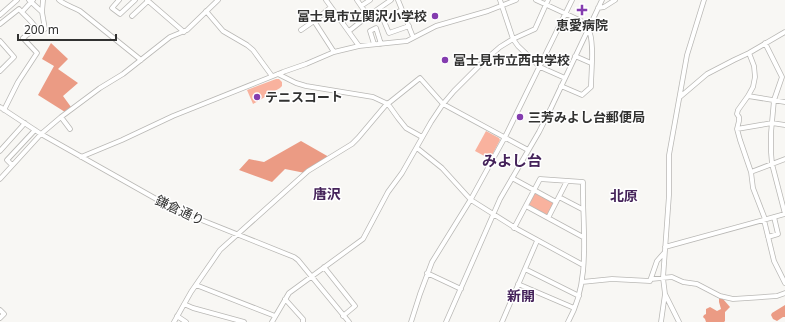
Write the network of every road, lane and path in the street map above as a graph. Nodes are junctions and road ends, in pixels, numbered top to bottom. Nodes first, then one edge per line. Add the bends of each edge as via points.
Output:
1 (17, 0) edge
2 (43, 0) edge
3 (59, 0) edge
4 (120, 0) edge
5 (135, 0) edge
6 (148, 0) edge
7 (218, 0) edge
8 (326, 0) edge
9 (357, 0) edge
10 (370, 0) edge
11 (391, 0) edge
12 (398, 0) edge
13 (500, 0) edge
14 (516, 0) edge
15 (536, 0) edge
16 (548, 0) edge
17 (572, 0) edge
18 (602, 0) edge
19 (615, 0) edge
20 (704, 0) edge
21 (31, 1) edge
22 (502, 5) junction
23 (546, 5) junction
24 (361, 6) junction
25 (331, 7) junction
26 (598, 8) junction
27 (402, 10) junction
28 (206, 11) junction
29 (22, 12) junction
30 (42, 12) junction
31 (0, 14) edge
32 (566, 14) junction
33 (132, 16) dead end
34 (368, 16) junction
35 (314, 21) junction
36 (0, 24) edge
37 (409, 26) junction
38 (589, 27) junction
39 (45, 29) dead end
40 (301, 30) dead end
41 (349, 31) junction
42 (184, 32) junction
43 (785, 32) edge
44 (413, 37) junction
45 (513, 39) junction
46 (765, 43) junction
47 (1, 44) edge
48 (374, 44) junction
49 (381, 44) junction
50 (359, 46) junction
51 (334, 52) junction
52 (749, 53) junction
53 (575, 56) junction
54 (142, 60) junction
55 (591, 63) junction
56 (540, 67) junction
57 (0, 71) edge
58 (278, 74) junction
59 (272, 76) junction
60 (784, 77) edge
61 (565, 78) junction
62 (561, 86) junction
63 (748, 96) junction
64 (680, 97) junction
65 (774, 100) junction
66 (785, 102) edge
67 (388, 104) junction
68 (443, 104) junction
69 (2, 109) edge
70 (61, 117) junction
71 (25, 123) junction
72 (772, 123) junction
73 (785, 125) edge
74 (70, 128) dead end
75 (737, 129) junction
76 (35, 130) junction
77 (41, 134) junction
78 (422, 137) junction
79 (505, 137) junction
80 (417, 148) junction
81 (17, 150) junction
82 (528, 150) junction
83 (0, 151) edge
84 (22, 154) junction
85 (81, 157) junction
86 (785, 159) edge
87 (772, 164) junction
88 (12, 165) junction
89 (751, 172) junction
90 (512, 178) junction
91 (0, 179) edge
92 (567, 181) junction
93 (534, 190) junction
94 (560, 197) junction
95 (471, 200) junction
96 (556, 202) junction
97 (526, 206) junction
98 (582, 209) junction
99 (785, 214) edge
100 (493, 215) junction
101 (774, 217) junction
102 (548, 218) junction
103 (764, 219) junction
104 (514, 228) junction
105 (237, 235) junction
106 (583, 237) junction
107 (768, 237) junction
108 (537, 240) junction
109 (665, 247) junction
110 (664, 252) junction
111 (583, 265) junction
112 (324, 267) junction
113 (524, 269) junction
114 (785, 269) edge
115 (780, 272) junction
116 (427, 273) junction
117 (311, 276) junction
118 (663, 278) junction
119 (651, 279) junction
120 (582, 282) junction
121 (785, 283) edge
122 (518, 284) junction
123 (196, 285) junction
124 (461, 289) junction
125 (785, 293) edge
126 (665, 294) junction
127 (580, 296) junction
128 (285, 299) junction
129 (184, 304) junction
130 (574, 308) junction
131 (0, 310) edge
132 (177, 316) junction
133 (275, 316) junction
134 (343, 316) junction
135 (0, 318) edge
136 (174, 322) edge
137 (186, 322) edge
138 (244, 322) edge
139 (272, 322) edge
140 (303, 322) edge
141 (349, 322) edge
142 (411, 322) edge
143 (446, 322) edge
144 (502, 322) edge
145 (568, 322) edge
146 (661, 322) edge
147 (679, 322) edge

1 - 31 street
2 - 30 street
3 - 54 street via 80,11
4 - 5 street via 112,8 120,14
6 - 33 street
6 - 42 street
7 - 28 street
8 - 25 street
9 - 24 street
10 - 24 street
11 - 34 street
12 - 27 street
13 - 22 street
14 - 22 street
15 - 23 street
16 - 23 street
17 - 32 street
18 - 26 street
19 - 26 street
20 - 64 street via 688,50
21 - 29 street
21 - 30 street
22 - 44 street via 436,26
22 - 45 street
23 - 32 street
23 - 45 street via 535,29
24 - 34 street
25 - 35 street
25 - 41 street
26 - 38 street
27 - 37 street
27 - 37 street via 383,19 390,33
28 - 42 street
28 - 59 street via 223,32 253,50
29 - 36 street via 19,9
29 - 69 street via 36,28 23,38 36,53
30 - 39 street
32 - 38 street
32 - 56 street
34 - 41 street
35 - 40 street
35 - 51 street
37 - 44 street
38 - 53 street
38 - 55 street via 592,44
41 - 50 street
42 - 54 street via 170,37
43 - 46 street
44 - 49 street via 401,43
45 - 56 street
45 - 68 street via 485,60
46 - 52 street
46 - 60 street
47 - 57 street via 14,57
48 - 49 street
48 - 49 street via 370,31 376,28
48 - 50 street
50 - 51 street
51 - 58 street
52 - 63 street via 756,72
52 - 64 street via 706,74
53 - 55 street
53 - 61 street
54 - 70 street
55 - 62 street via 591,87 582,95
56 - 61 street
56 - 79 street
58 - 59 street
58 - 67 street via 306,86 373,97
59 - 85 street
60 - 65 street
61 - 62 street
62 - 82 street
63 - 65 street
63 - 75 street via 738,110 740,121
64 - 109 street via 669,155
65 - 66 street
65 - 72 street
67 - 68 street via 420,78
67 - 78 street via 406,128
67 - 105 street via 352,144 308,171
68 - 78 street
68 - 79 street
69 - 71 street, 鎌倉通り
70 - 74 street
70 - 77 street
71 - 76 street, 鎌倉通り
71 - 83 street
72 - 73 street
72 - 75 street
72 - 87 street
75 - 89 street
76 - 77 street, 鎌倉通り
76 - 81 street
77 - 84 street
77 - 85 street, 鎌倉通り
78 - 80 street
79 - 82 street
79 - 95 street
80 - 95 street via 442,168
80 - 112 street via 388,192 363,239
81 - 84 street
81 - 88 street via 7,160
82 - 90 street
84 - 88 street
85 - 105 street, 鎌倉通り via 174,209
86 - 87 street
87 - 89 street
87 - 99 street
88 - 91 street
89 - 103 street via 753,188
90 - 93 street
90 - 100 street
92 - 93 street via 540,179
92 - 94 street
92 - 98 street via 582,182
93 - 96 street
93 - 97 street
94 - 96 street
94 - 98 street
95 - 100 street
95 - 116 street via 439,249
96 - 102 street
97 - 102 street
97 - 104 street
98 - 106 street
99 - 101 street
100 - 104 street
100 - 124 street
101 - 103 street
101 - 107 street via 778,234
102 - 106 street
103 - 107 street
103 - 109 street
104 - 108 street
105 - 117 street, 鎌倉通り via 294,257
105 - 123 street via 220,250
106 - 111 street
107 - 115 street via 774,261
108 - 111 street
108 - 113 street
109 - 110 street
110 - 118 street
110 - 119 street
111 - 120 street
112 - 117 street
112 - 134 street via 355,306
113 - 122 street
113 - 127 street
114 - 115 street
115 - 121 street
116 - 124 street
116 - 142 street
117 - 128 street
117 - 134 street, 鎌倉通り
118 - 119 street
118 - 125 street via 672,277 697,284 733,300
118 - 126 street
119 - 120 street
120 - 127 street
122 - 130 street
122 - 144 street
123 - 129 street
123 - 133 street
124 - 143 street
126 - 146 street
126 - 147 street
127 - 130 street
128 - 133 street
128 - 140 street
129 - 132 street
129 - 138 street
130 - 145 street
131 - 135 street via 4,314
132 - 136 street
132 - 137 street
133 - 139 street
134 - 141 street, 鎌倉通り

